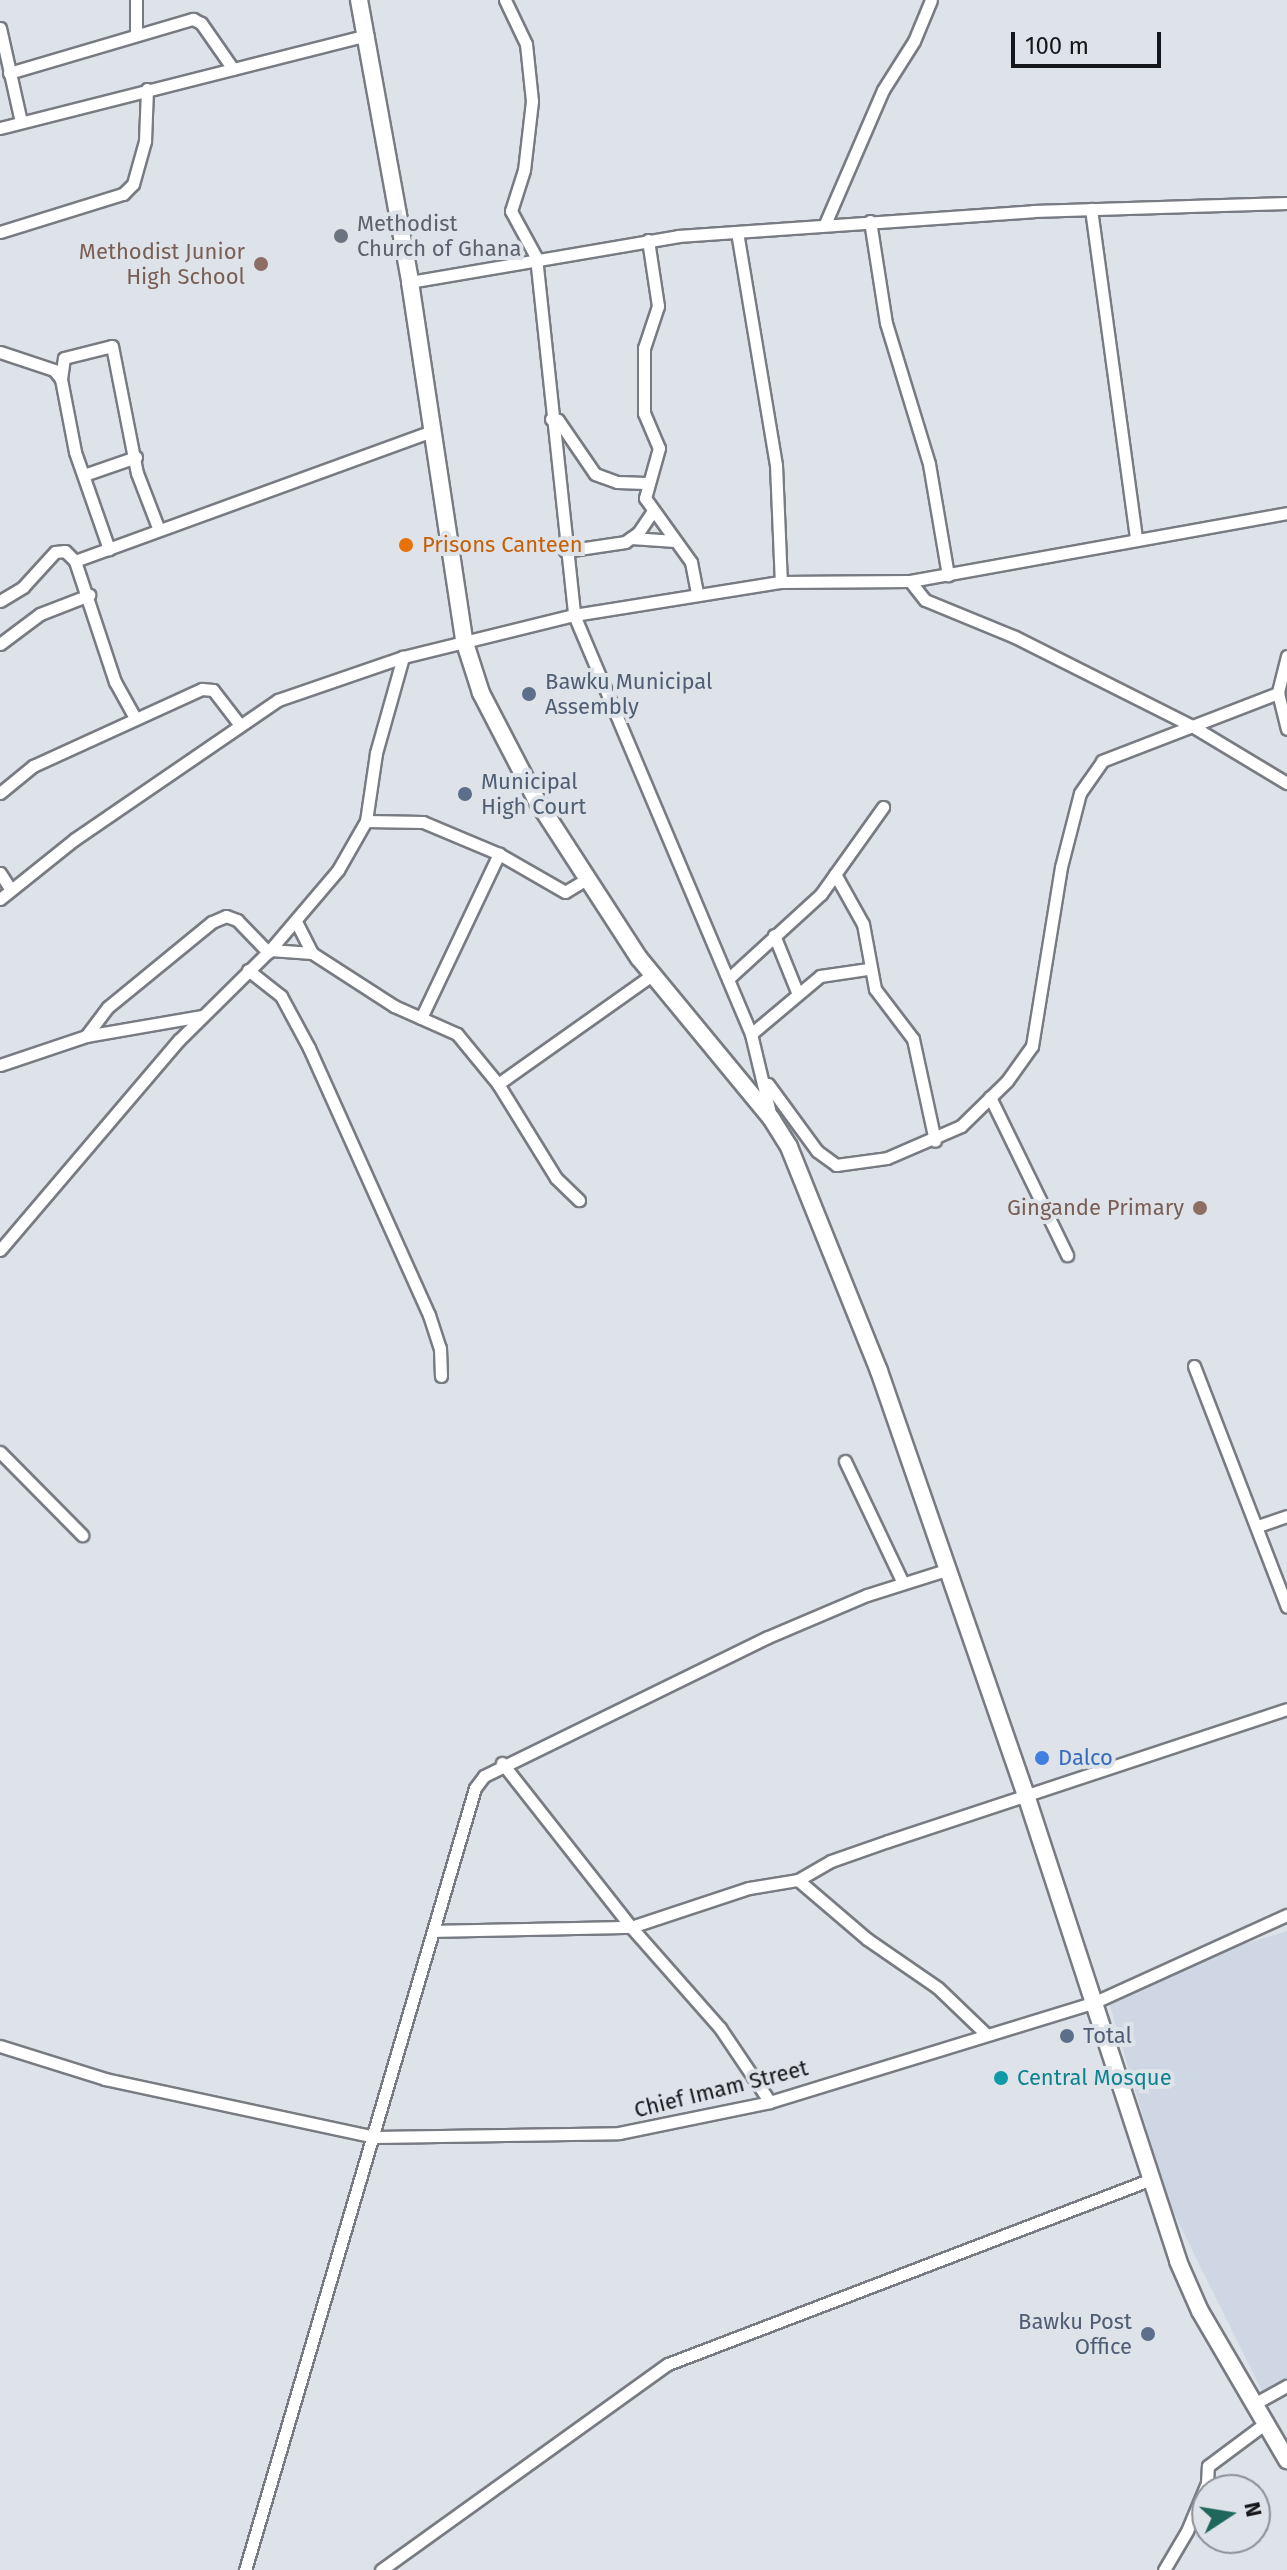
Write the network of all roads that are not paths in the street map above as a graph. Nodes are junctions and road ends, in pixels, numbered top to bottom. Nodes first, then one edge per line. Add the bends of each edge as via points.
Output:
1 (136, 0) edge
2 (359, 0) edge
3 (505, 0) edge
4 (931, 0) edge
5 (0, 28) edge
6 (136, 32) junction
7 (367, 35) junction
8 (0, 36) edge
9 (233, 69) junction
10 (9, 73) junction
11 (147, 89) junction
12 (21, 122) junction
13 (0, 128) edge
14 (1287, 203) edge
15 (1091, 209) junction
16 (870, 221) junction
17 (825, 224) junction
18 (0, 232) edge
19 (737, 232) junction
20 (648, 240) junction
21 (536, 257) junction
22 (410, 282) junction
23 (0, 352) edge
24 (61, 379) junction
25 (551, 419) junction
26 (432, 431) junction
27 (136, 457) junction
28 (84, 475) junction
29 (646, 483) junction
30 (652, 512) junction
31 (1287, 513) edge
32 (159, 530) junction
33 (1136, 537) junction
34 (631, 538) junction
35 (675, 541) junction
36 (109, 549) junction
37 (565, 551) junction
38 (75, 561) junction
39 (948, 575) junction
40 (910, 581) junction
41 (781, 582) junction
42 (697, 594) junction
43 (89, 595) junction
44 (0, 601) edge
45 (574, 615) junction
46 (464, 640) junction
47 (0, 644) edge
48 (1287, 656) edge
49 (403, 657) junction
50 (1278, 693) junction
51 (134, 716) junction
52 (240, 725) junction
53 (1192, 726) junction
54 (1287, 729) edge
55 (1287, 783) edge
56 (0, 793) edge
57 (883, 807) dead end
58 (366, 821) junction
59 (499, 854) junction
60 (0, 873) edge
61 (835, 874) junction
62 (587, 879) junction
63 (11, 890) junction
64 (0, 899) edge
65 (296, 922) junction
66 (774, 935) junction
67 (269, 951) junction
68 (312, 953) junction
69 (868, 969) junction
70 (248, 970) junction
71 (652, 975) junction
72 (728, 979) junction
73 (797, 992) junction
74 (202, 1016) junction
75 (421, 1018) junction
76 (751, 1034) junction
77 (86, 1036) junction
78 (0, 1065) edge
79 (766, 1080) junction
80 (498, 1084) junction
81 (990, 1097) junction
82 (771, 1118) junction
83 (935, 1141) junction
84 (579, 1200) dead end
85 (0, 1250) edge
86 (1067, 1255) dead end
87 (1194, 1366) dead end
88 (441, 1376) dead end
89 (0, 1452) edge
90 (845, 1461) dead end
91 (1287, 1516) edge
92 (1258, 1526) junction
93 (82, 1535) dead end
94 (946, 1570) junction
95 (903, 1583) junction
96 (1287, 1607) edge
97 (1287, 1709) edge
98 (502, 1763) junction
99 (1027, 1798) junction
100 (798, 1880) junction
101 (1287, 1915) edge
102 (631, 1927) junction
103 (434, 1931) junction
104 (1095, 2002) junction
105 (985, 2033) junction
106 (0, 2046) edge
107 (770, 2102) junction
108 (375, 2137) junction
109 (1149, 2180) junction
110 (1287, 2386) edge
111 (1254, 2404) junction
112 (1267, 2422) junction
113 (1287, 2460) edge
114 (245, 2570) edge
115 (381, 2570) edge
116 (1164, 2570) edge

1 - 6 street
2 - 7 highway
3 - 21 street via 526,44 532,101 524,170 511,211
4 - 17 street via 914,41 883,90
5 - 8 street
6 - 9 street via 193,19
6 - 10 street
7 - 9 street
7 - 22 highway
8 - 10 street
9 - 11 street
10 - 12 street
11 - 12 street
11 - 18 street via 145,141 133,184 123,194
12 - 13 street
14 - 15 street
15 - 16 street
15 - 33 street
16 - 17 street
16 - 39 street via 886,323 929,464
17 - 19 street
19 - 20 street
19 - 41 street via 776,465
20 - 21 street
20 - 29 street via 658,306 644,348 644,413 659,448
21 - 22 street
21 - 25 street
22 - 26 highway
23 - 24 street via 54,370
24 - 27 street via 64,358 112,346
24 - 28 street
25 - 29 street via 558,420 595,474 617,482
25 - 37 street
26 - 32 street
26 - 46 highway
27 - 28 street
27 - 32 street
28 - 36 street
29 - 30 street
30 - 34 street
30 - 35 street
31 - 33 street
32 - 36 street
33 - 39 street
34 - 35 street
34 - 37 street
35 - 42 street via 695,571
36 - 38 street
37 - 45 street
38 - 43 street
38 - 44 street via 65,551 55,552 23,587
39 - 40 street
40 - 41 street
40 - 53 street via 925,600 1015,637
41 - 42 street
42 - 45 street
43 - 47 street via 40,614
43 - 51 street via 115,682
45 - 46 street
45 - 72 street
46 - 49 street
46 - 62 highway via 481,693 507,745
48 - 50 street
49 - 52 street via 278,700
49 - 58 street via 376,753
50 - 53 street
50 - 54 street
51 - 52 street via 207,688
51 - 56 street via 33,766
52 - 63 street
53 - 55 street
53 - 81 street via 1102,761 1080,793 1061,867 1032,1046
57 - 61 street
58 - 59 street via 423,822
58 - 65 street via 338,870
59 - 62 street via 565,892
59 - 75 street
60 - 63 street
61 - 66 street via 808,908
61 - 69 street via 863,924
62 - 71 highway
63 - 64 street
65 - 67 street
65 - 68 street
66 - 72 street
66 - 73 street
67 - 68 street
67 - 70 street
67 - 77 street via 237,920 226,916 212,922 108,1007
68 - 75 street
69 - 73 street via 836,971
69 - 83 street via 875,989 913,1039
70 - 74 street
70 - 88 street via 281,996 309,1048 429,1315 440,1348
71 - 80 street
71 - 82 highway
72 - 76 street
73 - 76 street
74 - 77 street
74 - 85 street
75 - 80 street via 457,1034
76 - 79 street
77 - 78 street
79 - 82 street
79 - 83 street via 817,1151 836,1165 857,1166
80 - 84 street via 556,1178
81 - 83 street
81 - 86 street
82 - 94 highway via 789,1147 841,1272
87 - 92 street
89 - 93 street
90 - 95 street
91 - 92 street
92 - 96 street
94 - 95 street
94 - 99 highway
95 - 98 street via 768,1637
97 - 99 street
98 - 102 street
98 - 103 street via 475,1788
99 - 100 street via 843,1857
99 - 104 highway
100 - 102 street via 749,1888
100 - 105 street via 867,1939 938,1988
101 - 104 street, Chief Imam Street
102 - 103 street
102 - 107 street via 720,2028
103 - 108 street
104 - 105 street, Chief Imam Street
104 - 109 highway
105 - 107 street, Chief Imam Street
106 - 108 street, Chief Imam Street via 105,2079
107 - 108 street, Chief Imam Street via 619,2133
108 - 114 street
109 - 111 highway via 1200,2311
109 - 115 street via 668,2364
110 - 111 street
111 - 112 highway
112 - 113 highway
112 - 116 street via 1208,2466 1207,2483 1187,2531

